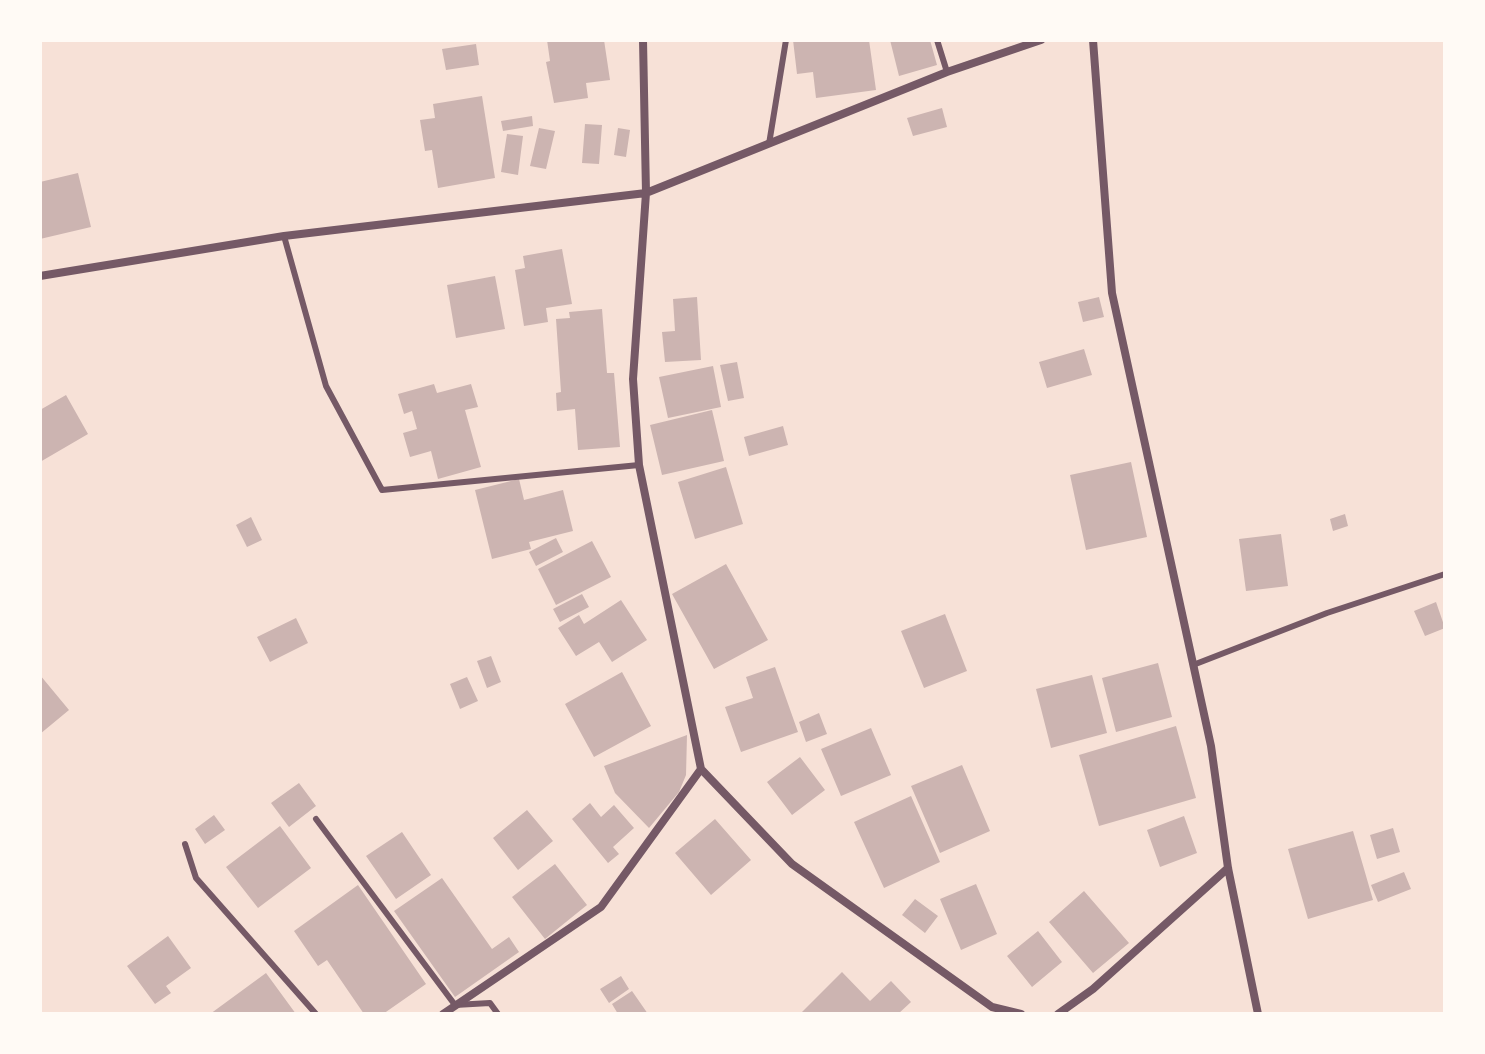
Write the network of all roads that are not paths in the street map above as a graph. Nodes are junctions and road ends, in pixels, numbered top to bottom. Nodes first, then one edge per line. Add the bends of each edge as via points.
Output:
1 (643, 40) edge
2 (786, 40) edge
3 (937, 40) edge
4 (1041, 40) edge
5 (1093, 40) edge
6 (947, 72) junction
7 (769, 144) junction
8 (646, 193) junction
9 (284, 236) junction
10 (40, 276) edge
11 (639, 465) junction
12 (1445, 574) edge
13 (1193, 665) junction
14 (701, 769) junction
15 (316, 819) dead end
16 (185, 844) dead end
17 (1228, 868) junction
18 (455, 1005) junction
19 (316, 1014) edge
20 (443, 1014) edge
21 (498, 1014) edge
22 (1021, 1014) edge
23 (1058, 1014) edge
24 (1258, 1014) edge

1 - 8 street
2 - 7 lane
3 - 6 lane
4 - 6 street
5 - 13 street via 1112,293
6 - 7 street
7 - 8 street
8 - 9 street
8 - 11 street via 633,379
9 - 10 street
9 - 11 lane via 326,386 382,490
11 - 14 street
12 - 13 lane
13 - 17 street
14 - 18 street via 601,907
14 - 22 street via 792,864 992,1007
15 - 18 lane
16 - 19 lane via 196,878
17 - 23 street
17 - 24 street
18 - 20 street
18 - 21 lane via 490,1003

